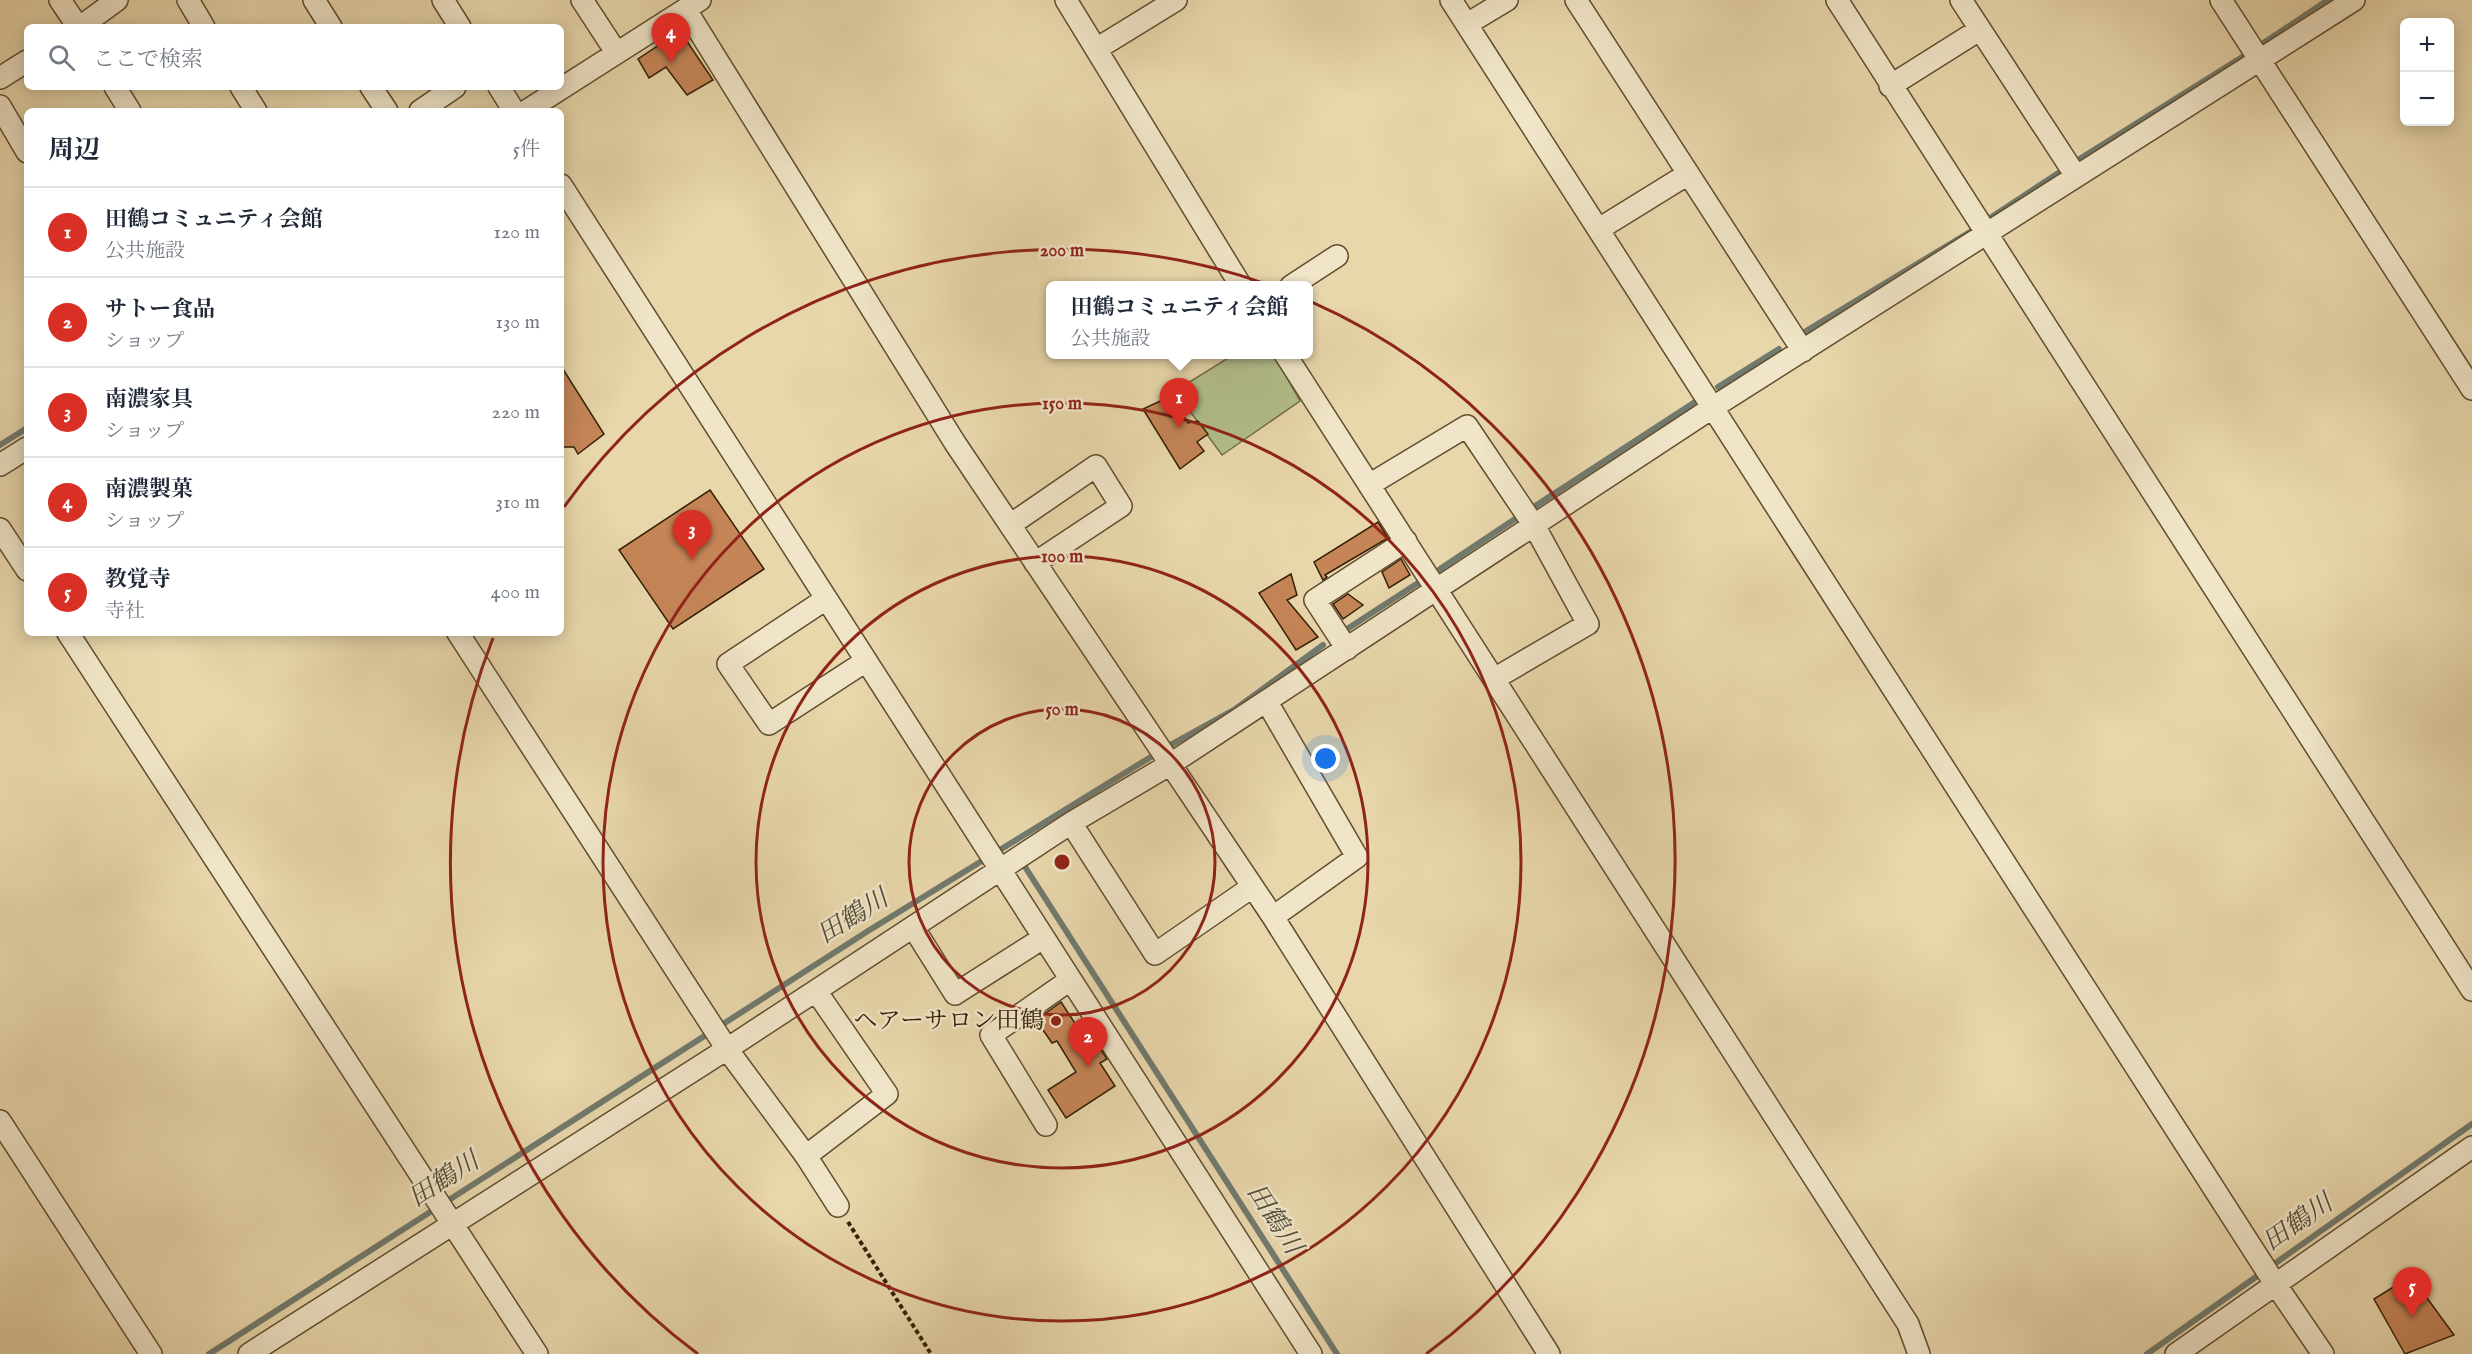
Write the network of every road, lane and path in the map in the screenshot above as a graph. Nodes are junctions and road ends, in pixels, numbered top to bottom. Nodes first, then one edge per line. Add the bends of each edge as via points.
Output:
1 (60, 0) edge
2 (117, 0) edge
3 (188, 0) edge
4 (314, 0) edge
5 (443, 0) edge
6 (582, 0) edge
7 (1066, 0) edge
8 (1176, 0) edge
9 (1451, 0) edge
10 (1507, 0) edge
11 (1576, 0) edge
12 (1837, 0) edge
13 (1961, 0) edge
14 (2221, 0) edge
15 (2354, 0) edge
16 (693, 5) edge
17 (77, 24) edge
18 (83, 24) edge
19 (202, 24) edge
20 (330, 24) edge
21 (458, 24) edge
22 (1467, 24) junction
23 (1979, 30) junction
24 (1098, 48) junction
25 (616, 52) junction
26 (2260, 59) junction
27 (24, 63) edge
28 (0, 78) edge
29 (564, 86) edge
30 (1890, 86) junction
31 (117, 90) edge
32 (244, 90) edge
33 (373, 90) edge
34 (451, 90) edge
35 (501, 90) edge
36 (558, 90) edge
37 (0, 106) edge
38 (127, 108) edge
39 (254, 108) edge
40 (385, 108) edge
41 (424, 108) edge
42 (512, 108) edge
43 (531, 108) edge
44 (24, 147) edge
45 (1688, 174) junction
46 (2076, 177) junction
47 (564, 190) edge
48 (1599, 229) junction
49 (1985, 234) junction
50 (1337, 256) dead end
51 (1239, 281) edge
52 (1297, 281) edge
53 (1803, 351) junction
54 (1288, 359) edge
55 (2472, 389) edge
56 (1712, 408) junction
57 (24, 450) edge
58 (0, 465) edge
59 (1370, 485) junction
60 (1010, 525) junction
61 (1535, 527) junction
62 (0, 529) edge
63 (1406, 541) junction
64 (1035, 563) junction
65 (24, 565) edge
66 (1437, 590) junction
67 (826, 599) junction
68 (70, 636) edge
69 (460, 636) edge
70 (1347, 649) junction
71 (866, 661) junction
72 (1494, 679) junction
73 (1267, 702) junction
74 (1169, 765) junction
75 (1071, 823) junction
76 (996, 862) junction
77 (1252, 887) junction
78 (1273, 917) junction
79 (914, 927) junction
80 (1043, 938) junction
81 (1070, 980) junction
82 (2472, 990) edge
83 (816, 991) junction
84 (725, 1045) junction
85 (0, 1121) edge
86 (1046, 1125) dead end
87 (2472, 1147) edge
88 (806, 1156) junction
89 (838, 1206) joint
90 (450, 1220) junction
91 (2273, 1281) junction
92 (151, 1354) edge
93 (249, 1354) edge
94 (537, 1354) edge
95 (931, 1354) edge
96 (1311, 1354) edge
97 (1550, 1354) edge
98 (1919, 1354) edge
99 (2176, 1354) edge
100 (2323, 1354) edge

1 - 17 street
2 - 18 street
3 - 19 street
4 - 20 street
5 - 21 street
6 - 25 street
7 - 24 street
8 - 24 street
9 - 22 street
10 - 22 street
11 - 45 street
12 - 30 street
13 - 23 street
14 - 26 street
15 - 26 street
16 - 25 street
16 - 60 street via 955,443
22 - 48 street
23 - 30 street
23 - 46 street
24 - 51 street
25 - 29 street
26 - 46 street
26 - 55 street
27 - 28 street
30 - 49 street
31 - 38 street
32 - 39 street
33 - 40 street
34 - 41 street
35 - 42 street
36 - 43 street
37 - 44 street
45 - 48 street
45 - 53 street
46 - 49 street
47 - 67 street
48 - 56 street
49 - 53 street
49 - 82 street
50 - 52 street
53 - 56 street
54 - 59 street
56 - 61 street
56 - 91 street
57 - 58 street
59 - 61 street via 1467,426
59 - 63 street
60 - 64 street
60 - 64 street via 1096,466 1121,506
61 - 66 street
61 - 72 street via 1588,624
62 - 65 street
63 - 66 street
63 - 70 street via 1315,600
64 - 74 street
66 - 70 street
66 - 72 street
67 - 71 street
67 - 71 street via 728,664 770,724
68 - 90 street
69 - 84 street
70 - 73 street
71 - 76 street
72 - 98 street via 1908,1324
73 - 74 street
73 - 78 street via 1356,857
74 - 75 street
74 - 77 street
75 - 76 street via 1033,848
75 - 77 street via 1155,954
76 - 79 street
76 - 80 street
77 - 78 street
78 - 97 street
79 - 80 street via 955,994
79 - 83 street
80 - 81 street
81 - 86 street via 992,1035
81 - 96 street
83 - 84 street
83 - 88 street via 887,1094
84 - 88 street
84 - 90 street
85 - 92 street
87 - 91 street
88 - 89 street
89 - 95 path
90 - 93 street
90 - 94 street
91 - 99 street
91 - 100 street

